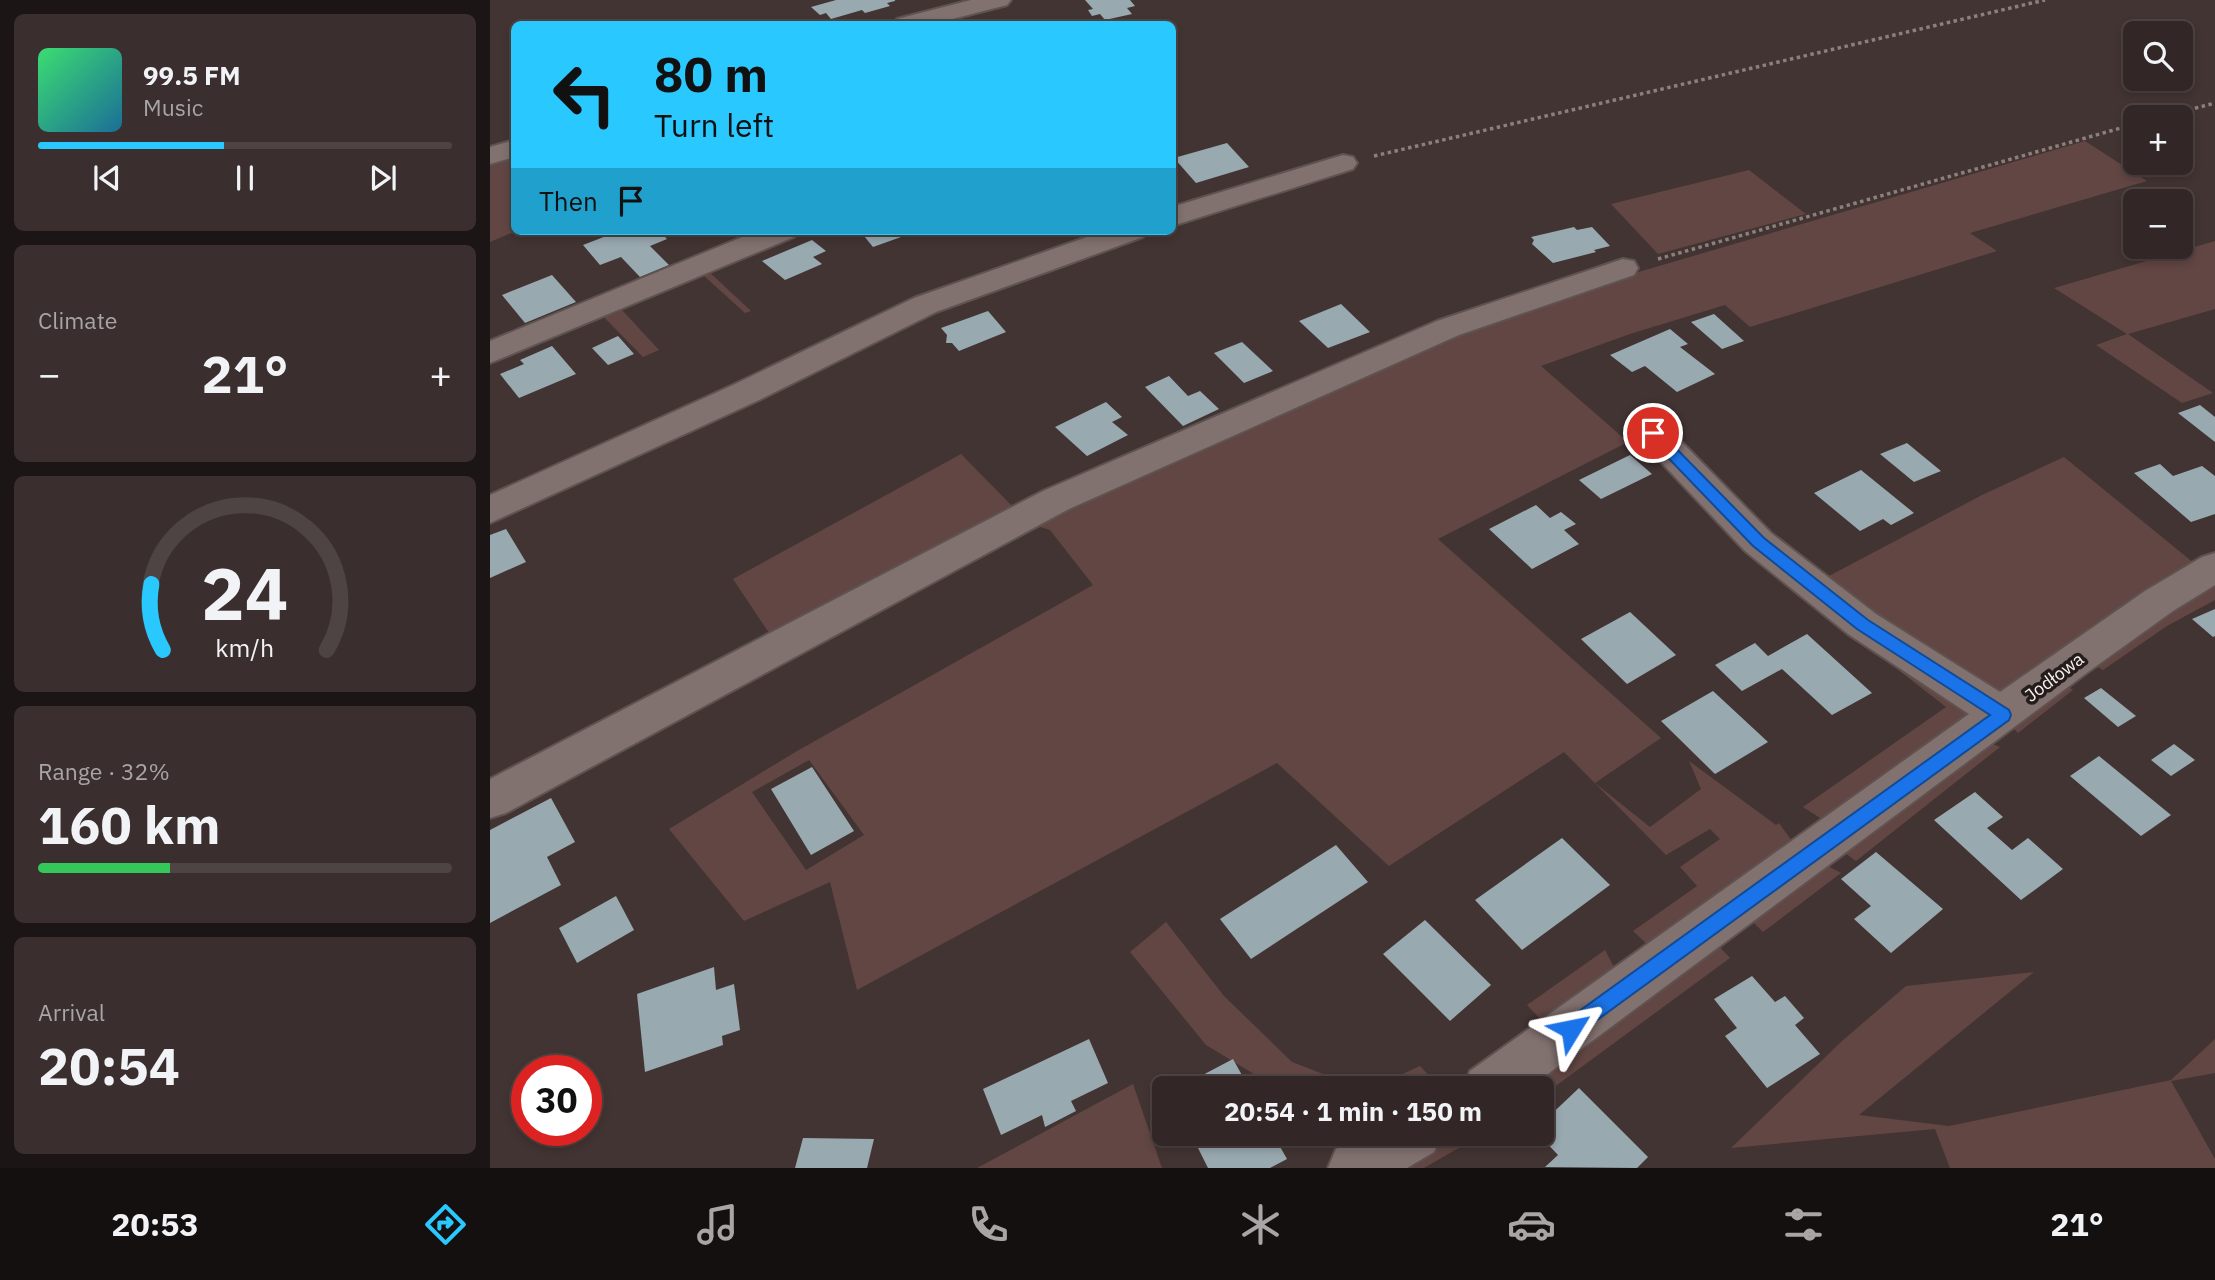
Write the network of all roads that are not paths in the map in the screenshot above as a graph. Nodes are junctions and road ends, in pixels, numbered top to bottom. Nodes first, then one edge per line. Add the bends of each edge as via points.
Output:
1 (999, 0) edge
2 (917, 21) edge
3 (511, 149) edge
4 (490, 156) edge
5 (1343, 163) road end
6 (1176, 216) edge
7 (773, 235) edge
8 (1121, 235) edge
9 (1623, 268) road end
10 (490, 353) edge
11 (1653, 433) dead end
12 (490, 510) edge
13 (2215, 567) edge
14 (2003, 715) junction
15 (490, 800) edge
16 (1505, 1076) edge
17 (1394, 1146) edge
18 (1355, 1168) edge

1 - 2 street
3 - 4 street
5 - 6 street
7 - 10 street
8 - 12 street via 925,305
9 - 15 street via 1448,328 1115,473
11 - 14 street via 1758,542 1862,624
13 - 14 street, Jodłowa via 2159,601
14 - 16 street, Jodłowa
17 - 18 street

